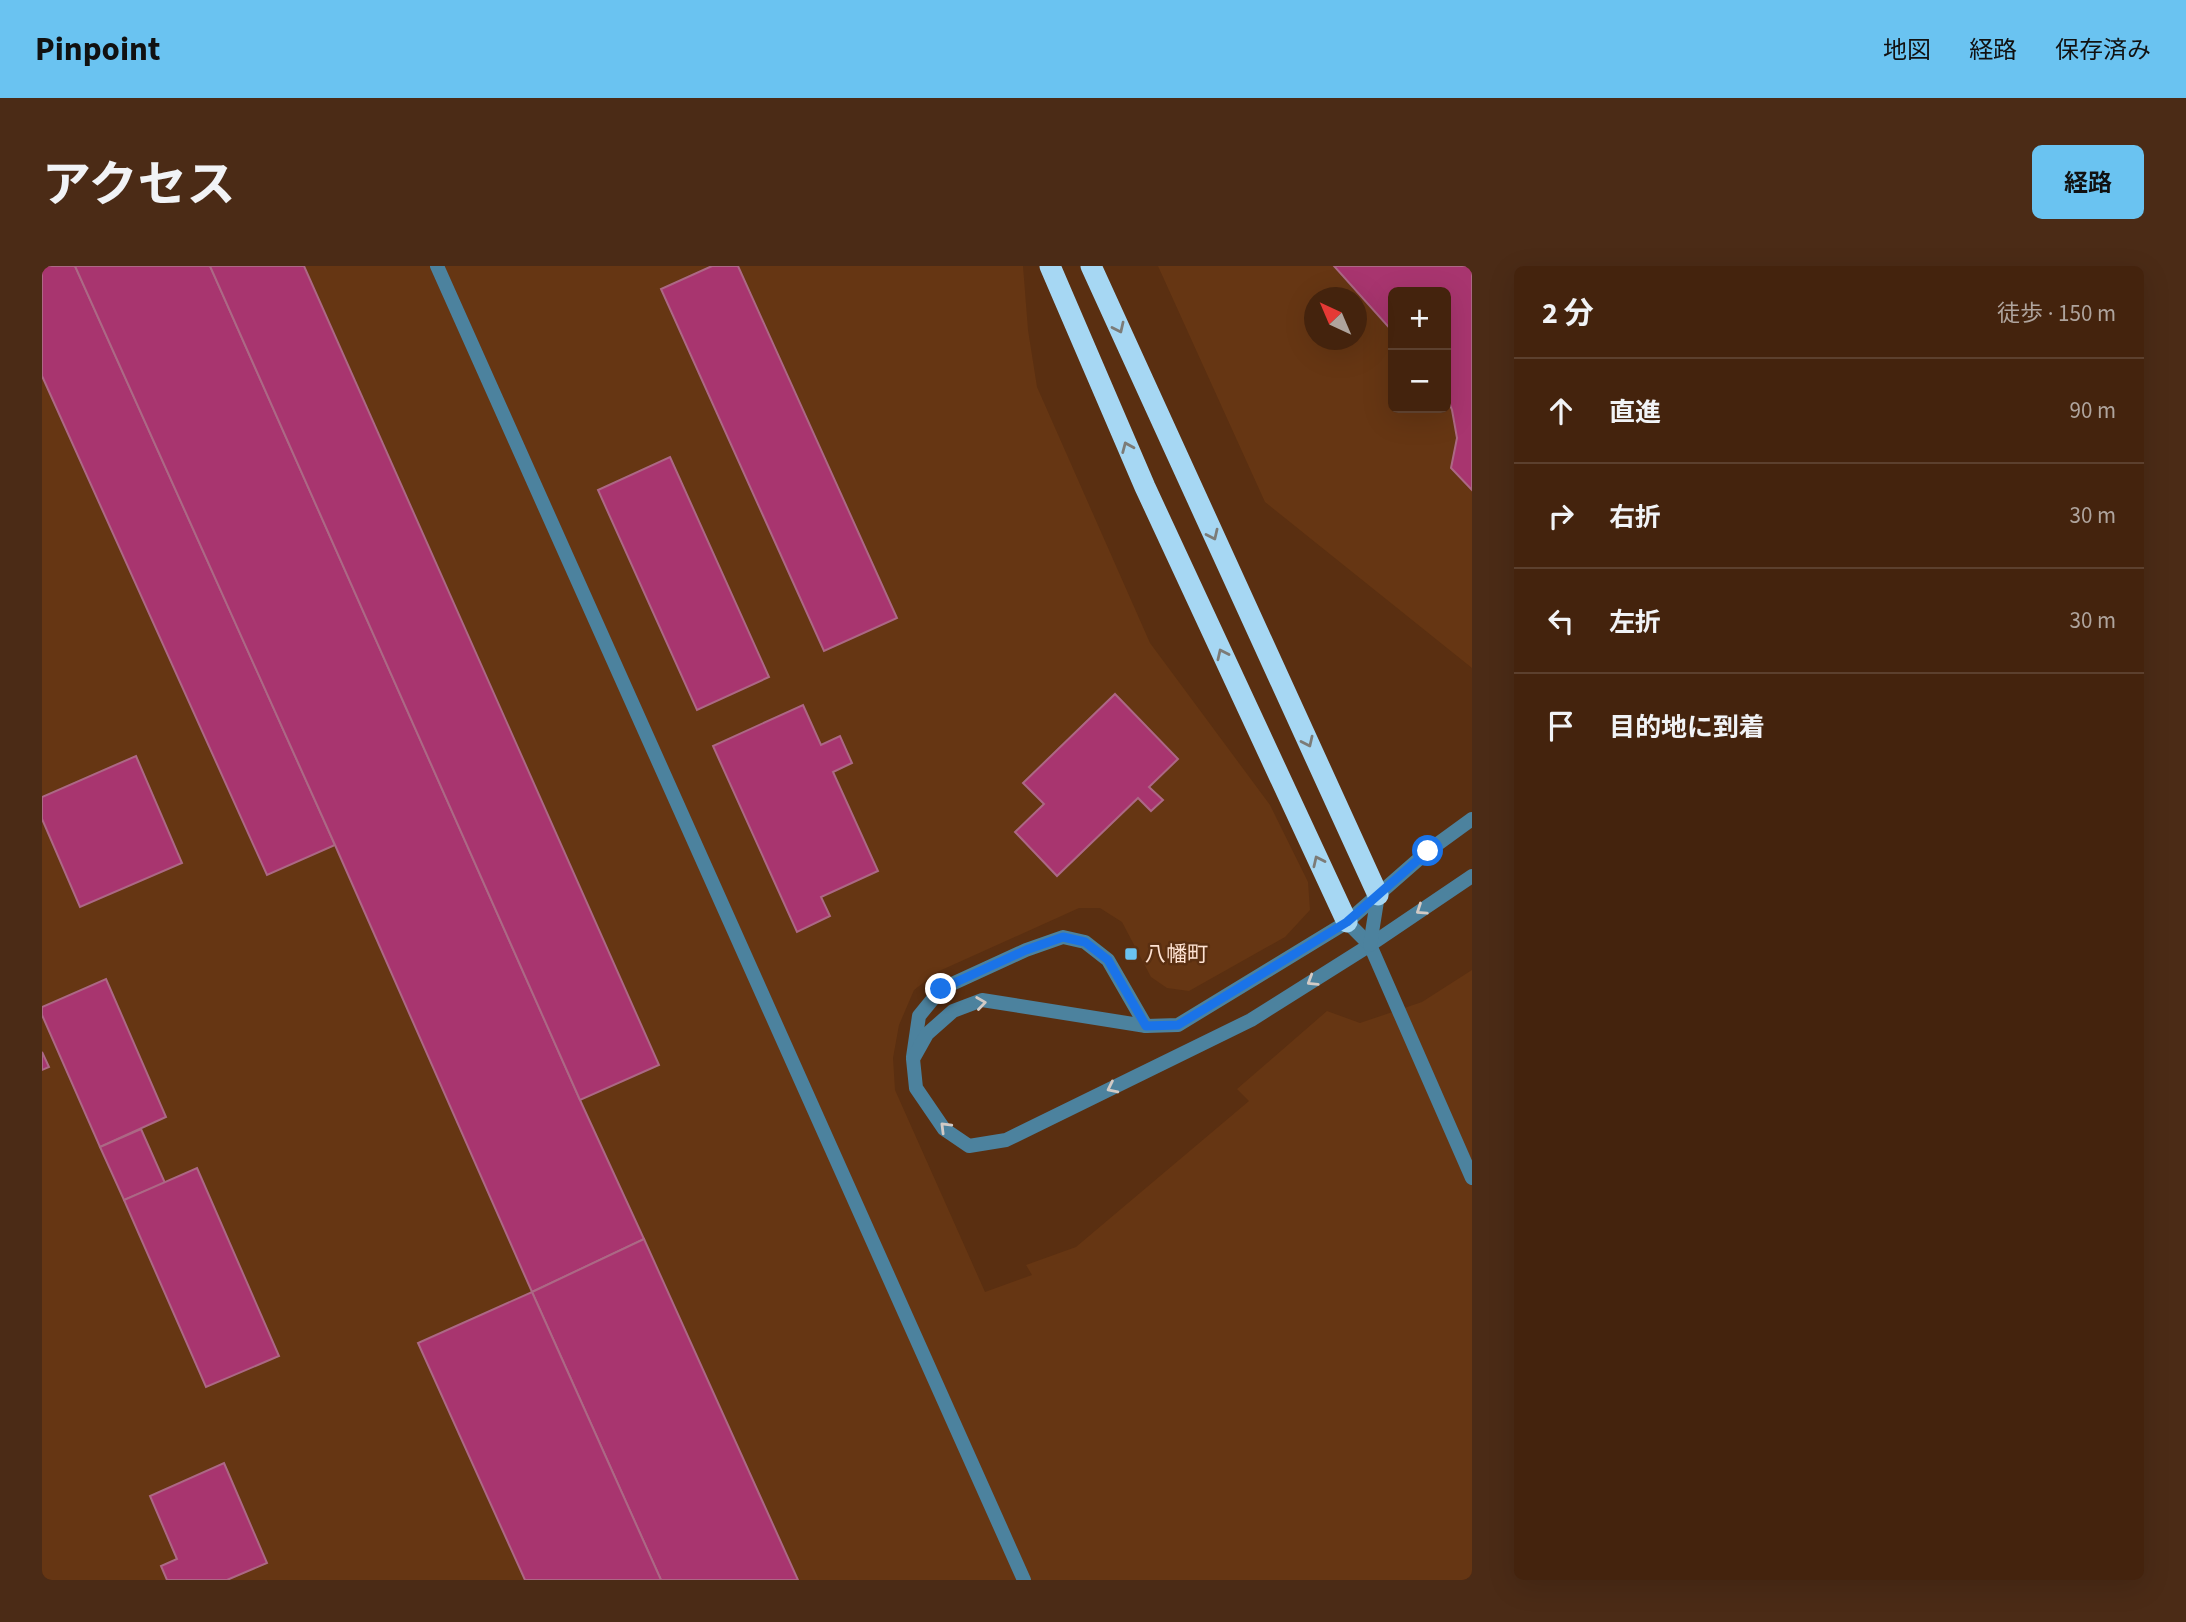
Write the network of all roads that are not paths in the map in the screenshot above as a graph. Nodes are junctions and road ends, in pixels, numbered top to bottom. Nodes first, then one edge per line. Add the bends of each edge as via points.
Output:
1 (436, 266) edge
2 (1050, 266) edge
3 (1091, 266) edge
4 (1472, 819) edge
5 (1472, 876) edge
6 (1377, 895) junction
7 (1347, 922) junction
8 (1370, 945) junction
9 (1146, 1026) junction
10 (913, 1059) junction
11 (1472, 1178) edge
12 (1024, 1580) edge

1 - 12 street
7 -> 2 highway via 1144,487
3 -> 6 highway
4 - 6 street
5 -> 8 street
6 - 7 street
6 - 8 street
7 - 8 street
7 - 9 street via 1178,1025
8 -> 10 street via 1251,1020 1006,1140 969,1146 944,1129 915,1088
8 - 11 street
10 -> 9 street via 927,1034 953,1011 982,1000
9 - 10 street via 1108,960 1085,942 1063,937 941,989 919,1016

